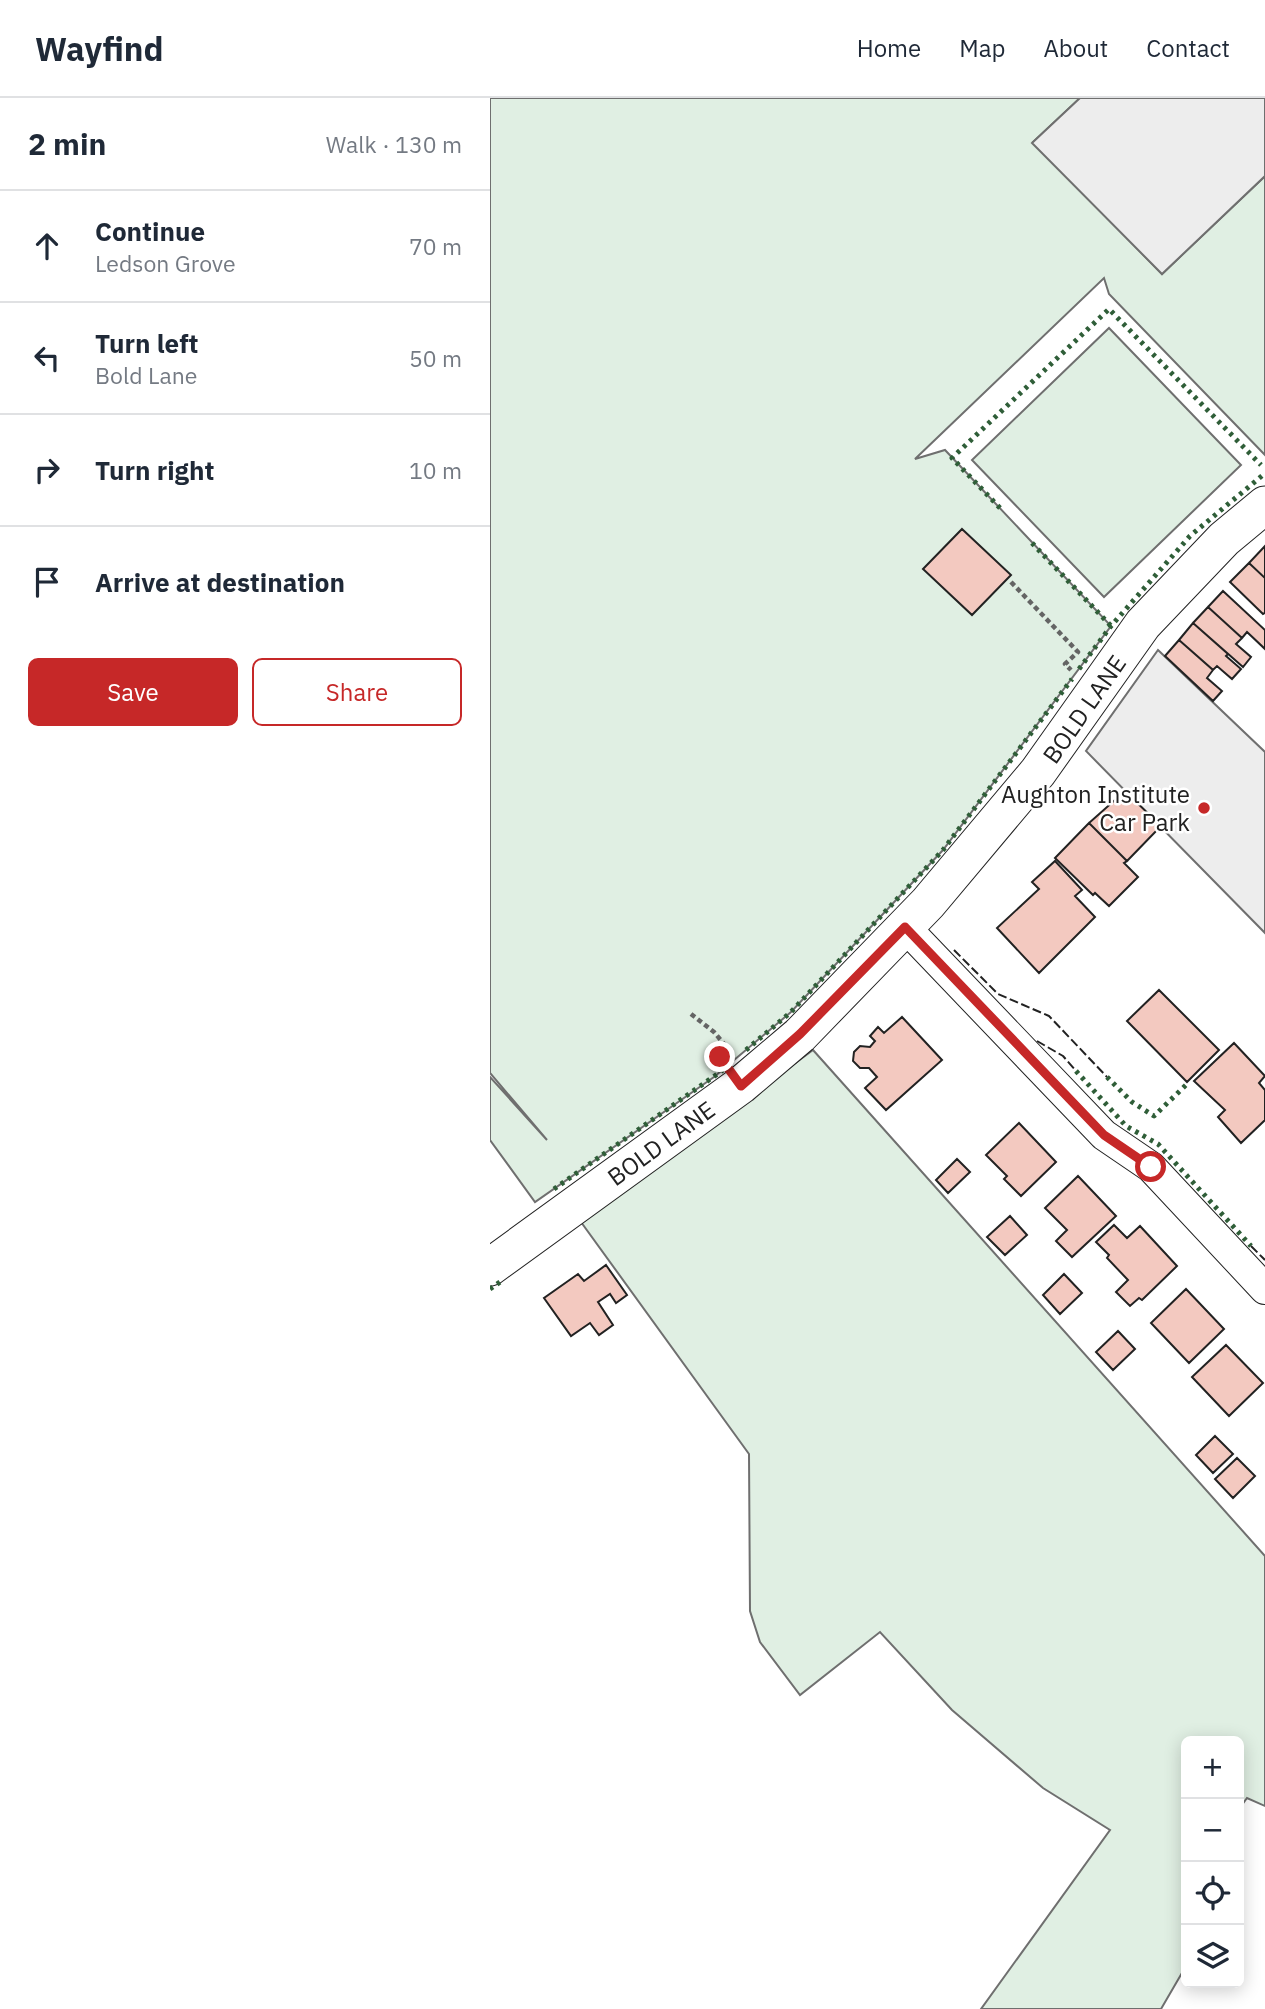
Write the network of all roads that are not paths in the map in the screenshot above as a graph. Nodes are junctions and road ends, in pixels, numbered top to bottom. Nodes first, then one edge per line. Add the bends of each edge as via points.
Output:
1 (1265, 505) edge
2 (905, 927) junction
3 (490, 1267) edge
4 (1265, 1289) edge

1 - 2 street, BOLD LANE via 1224,540 1143,624 1038,772
2 - 3 street, BOLD LANE via 800,1034 741,1086
2 - 4 street via 1104,1135 1151,1167

